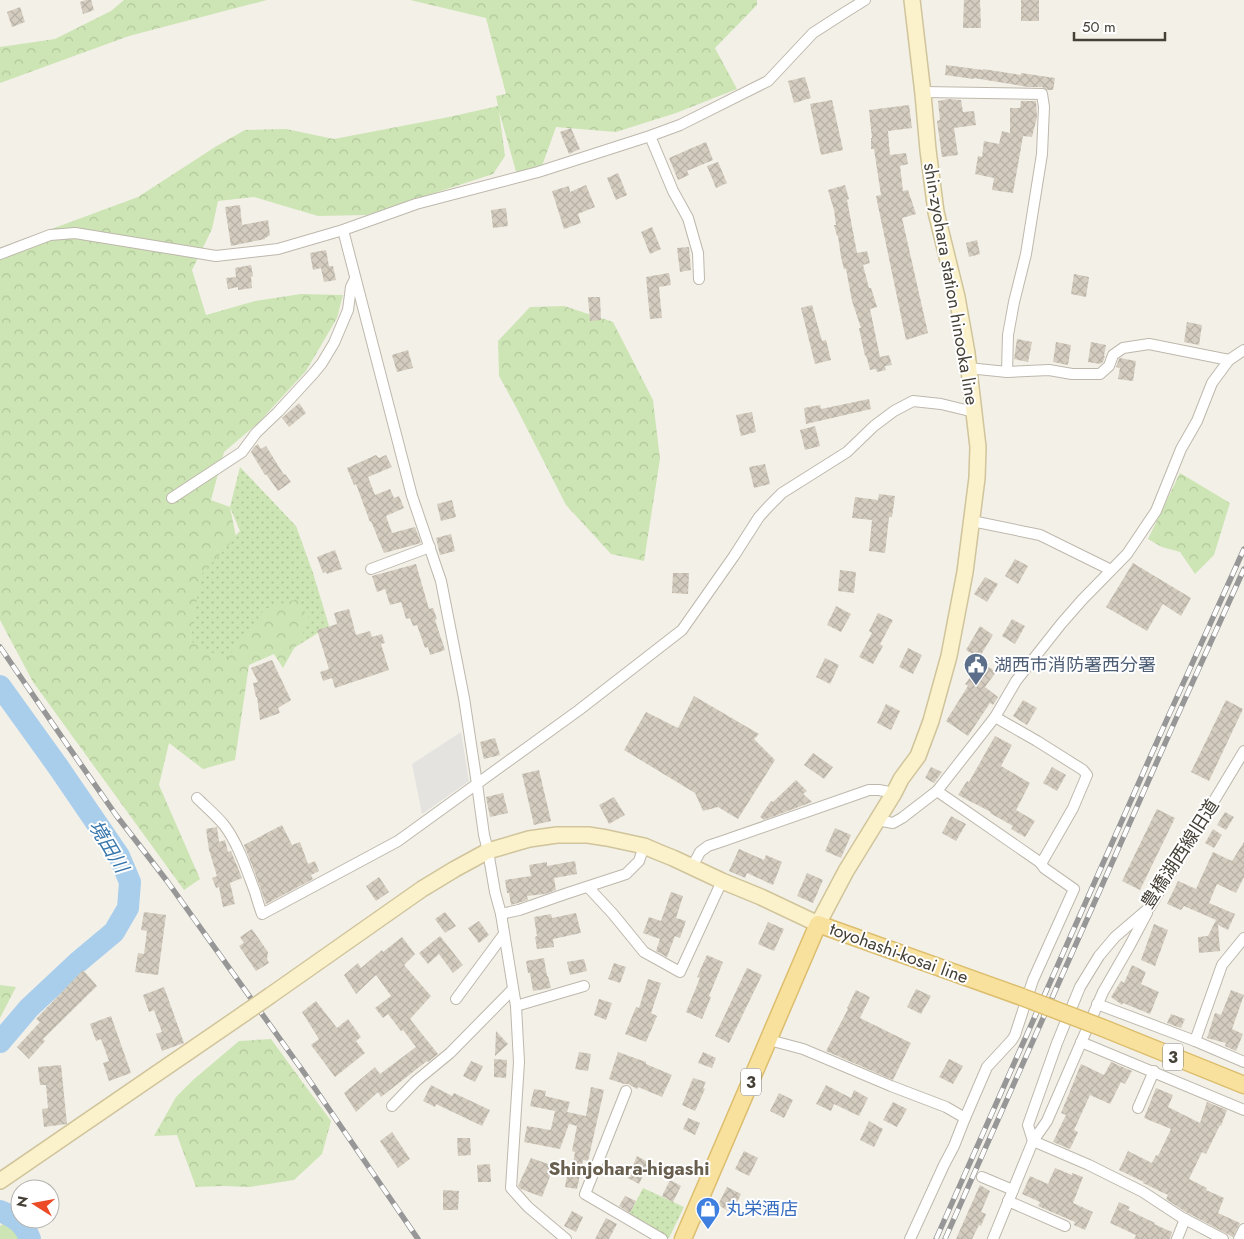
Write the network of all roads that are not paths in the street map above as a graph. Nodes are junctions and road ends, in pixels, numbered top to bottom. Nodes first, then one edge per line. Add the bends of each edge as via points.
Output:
1 (865, 0) edge
2 (912, 0) edge
3 (923, 92) junction
4 (650, 136) junction
5 (343, 230) junction
6 (0, 254) edge
7 (355, 279) junction
8 (698, 279) dead end
9 (1244, 350) edge
10 (1229, 360) junction
11 (968, 368) junction
12 (1007, 372) junction
13 (974, 412) junction
14 (172, 498) dead end
15 (972, 520) junction
16 (430, 547) junction
17 (371, 569) dead end
18 (1111, 570) junction
19 (995, 718) junction
20 (1244, 751) edge
21 (477, 784) junction
22 (937, 791) junction
23 (894, 793) junction
24 (197, 798) dead end
25 (877, 820) junction
26 (644, 846) junction
27 (488, 851) junction
28 (1041, 864) junction
29 (692, 867) junction
30 (722, 881) junction
31 (588, 887) junction
32 (1150, 907) junction
33 (501, 914) junction
34 (818, 924) junction
35 (504, 934) junction
36 (1244, 939) edge
37 (584, 986) dead end
38 (513, 989) junction
39 (456, 999) dead end
40 (1097, 1004) junction
41 (516, 1006) junction
42 (769, 1040) junction
43 (1195, 1041) junction
44 (1081, 1042) junction
45 (1244, 1062) edge
46 (1154, 1071) junction
47 (1244, 1085) edge
48 (626, 1091) dead end
49 (392, 1106) dead end
50 (1138, 1108) dead end
51 (1244, 1110) edge
52 (965, 1118) junction
53 (1033, 1141) junction
54 (982, 1177) dead end
55 (0, 1181) edge
56 (1013, 1190) junction
57 (1008, 1201) junction
58 (1185, 1219) junction
59 (1065, 1226) dead end
60 (1244, 1229) edge
61 (566, 1239) edge
62 (662, 1239) edge
63 (683, 1239) edge
64 (910, 1239) edge
65 (993, 1239) edge
66 (1177, 1239) edge
67 (1223, 1239) edge
68 (1239, 1239) edge

1 - 4 street via 814,33 768,81 680,125
2 - 3 main road, shin-zyohara station hinooka line
3 - 11 main road, shin-zyohara station hinooka line via 936,212 956,297
3 - 12 street via 1042,94 1042,154 1026,254 1008,335
4 - 5 street via 538,172 416,204
4 - 8 street via 688,218 698,253
5 - 6 street via 278,250 216,256 75,233 50,235
5 - 7 street
7 - 14 street via 348,310 334,343 313,374 242,452
7 - 16 street via 402,462
9 - 10 street
10 - 12 street via 1149,344 1123,348 1100,374 1049,370
10 - 18 street via 1212,383 1156,511 1127,554
11 - 12 street
11 - 13 main road, shin-zyohara station hinooka line
13 - 15 main road, shin-zyohara station hinooka line via 978,448
13 - 21 street via 913,400 874,426 847,452 782,493 759,517 682,630
15 - 18 street via 1040,535
15 - 23 main road, shin-zyohara station hinooka line via 949,656 931,722 918,756
16 - 17 street
16 - 21 street via 441,582 457,662
18 - 19 street via 1061,624 1016,681
19 - 22 street
19 - 28 street via 1037,741 1087,775 1073,808
20 - 32 street, 豊橋湖西線旧道
21 - 24 street via 398,841 262,914 233,840 224,825
21 - 27 street
22 - 25 street via 892,823
22 - 28 street
23 - 25 main road, shin-zyohara station hinooka line
23 - 29 street via 869,790 708,846 700,852
25 - 34 main road, shin-zyohara station hinooka line
26 - 27 main road via 588,835 557,835
26 - 29 main road
26 - 31 street via 639,861 626,874
27 - 33 street
27 - 55 main road, bridge via 422,889
28 - 52 street via 1074,889 1033,980 1015,1036 987,1067
29 - 30 main road
30 - 31 street via 680,972 644,952
30 - 34 main road
31 - 33 street
32 - 40 street
32 - 53 street, 豊橋湖西線旧道 via 1115,936 1080,987 1028,1125
33 - 35 street
34 - 42 main road, toyohashi-kosai line / 3
34 - 47 main road, toyohashi-kosai line / 3, bridge via 1022,997
35 - 38 street
35 - 39 street
36 - 43 street via 1222,965
37 - 41 street
38 - 41 street
38 - 49 street
40 - 43 street
40 - 44 street
41 - 61 street via 519,1062 510,1188
42 - 52 street via 803,1049 946,1107
42 - 63 main road, toyohashi-kosai line / 3
43 - 45 street
44 - 46 street
44 - 53 street via 1047,1121
46 - 50 street
46 - 51 street
48 - 62 street via 585,1194
52 - 64 street
53 - 56 street
53 - 58 street via 1089,1164 1143,1192
54 - 56 street
56 - 57 street
57 - 59 street
57 - 65 street
58 - 66 street
58 - 67 street
60 - 68 street

